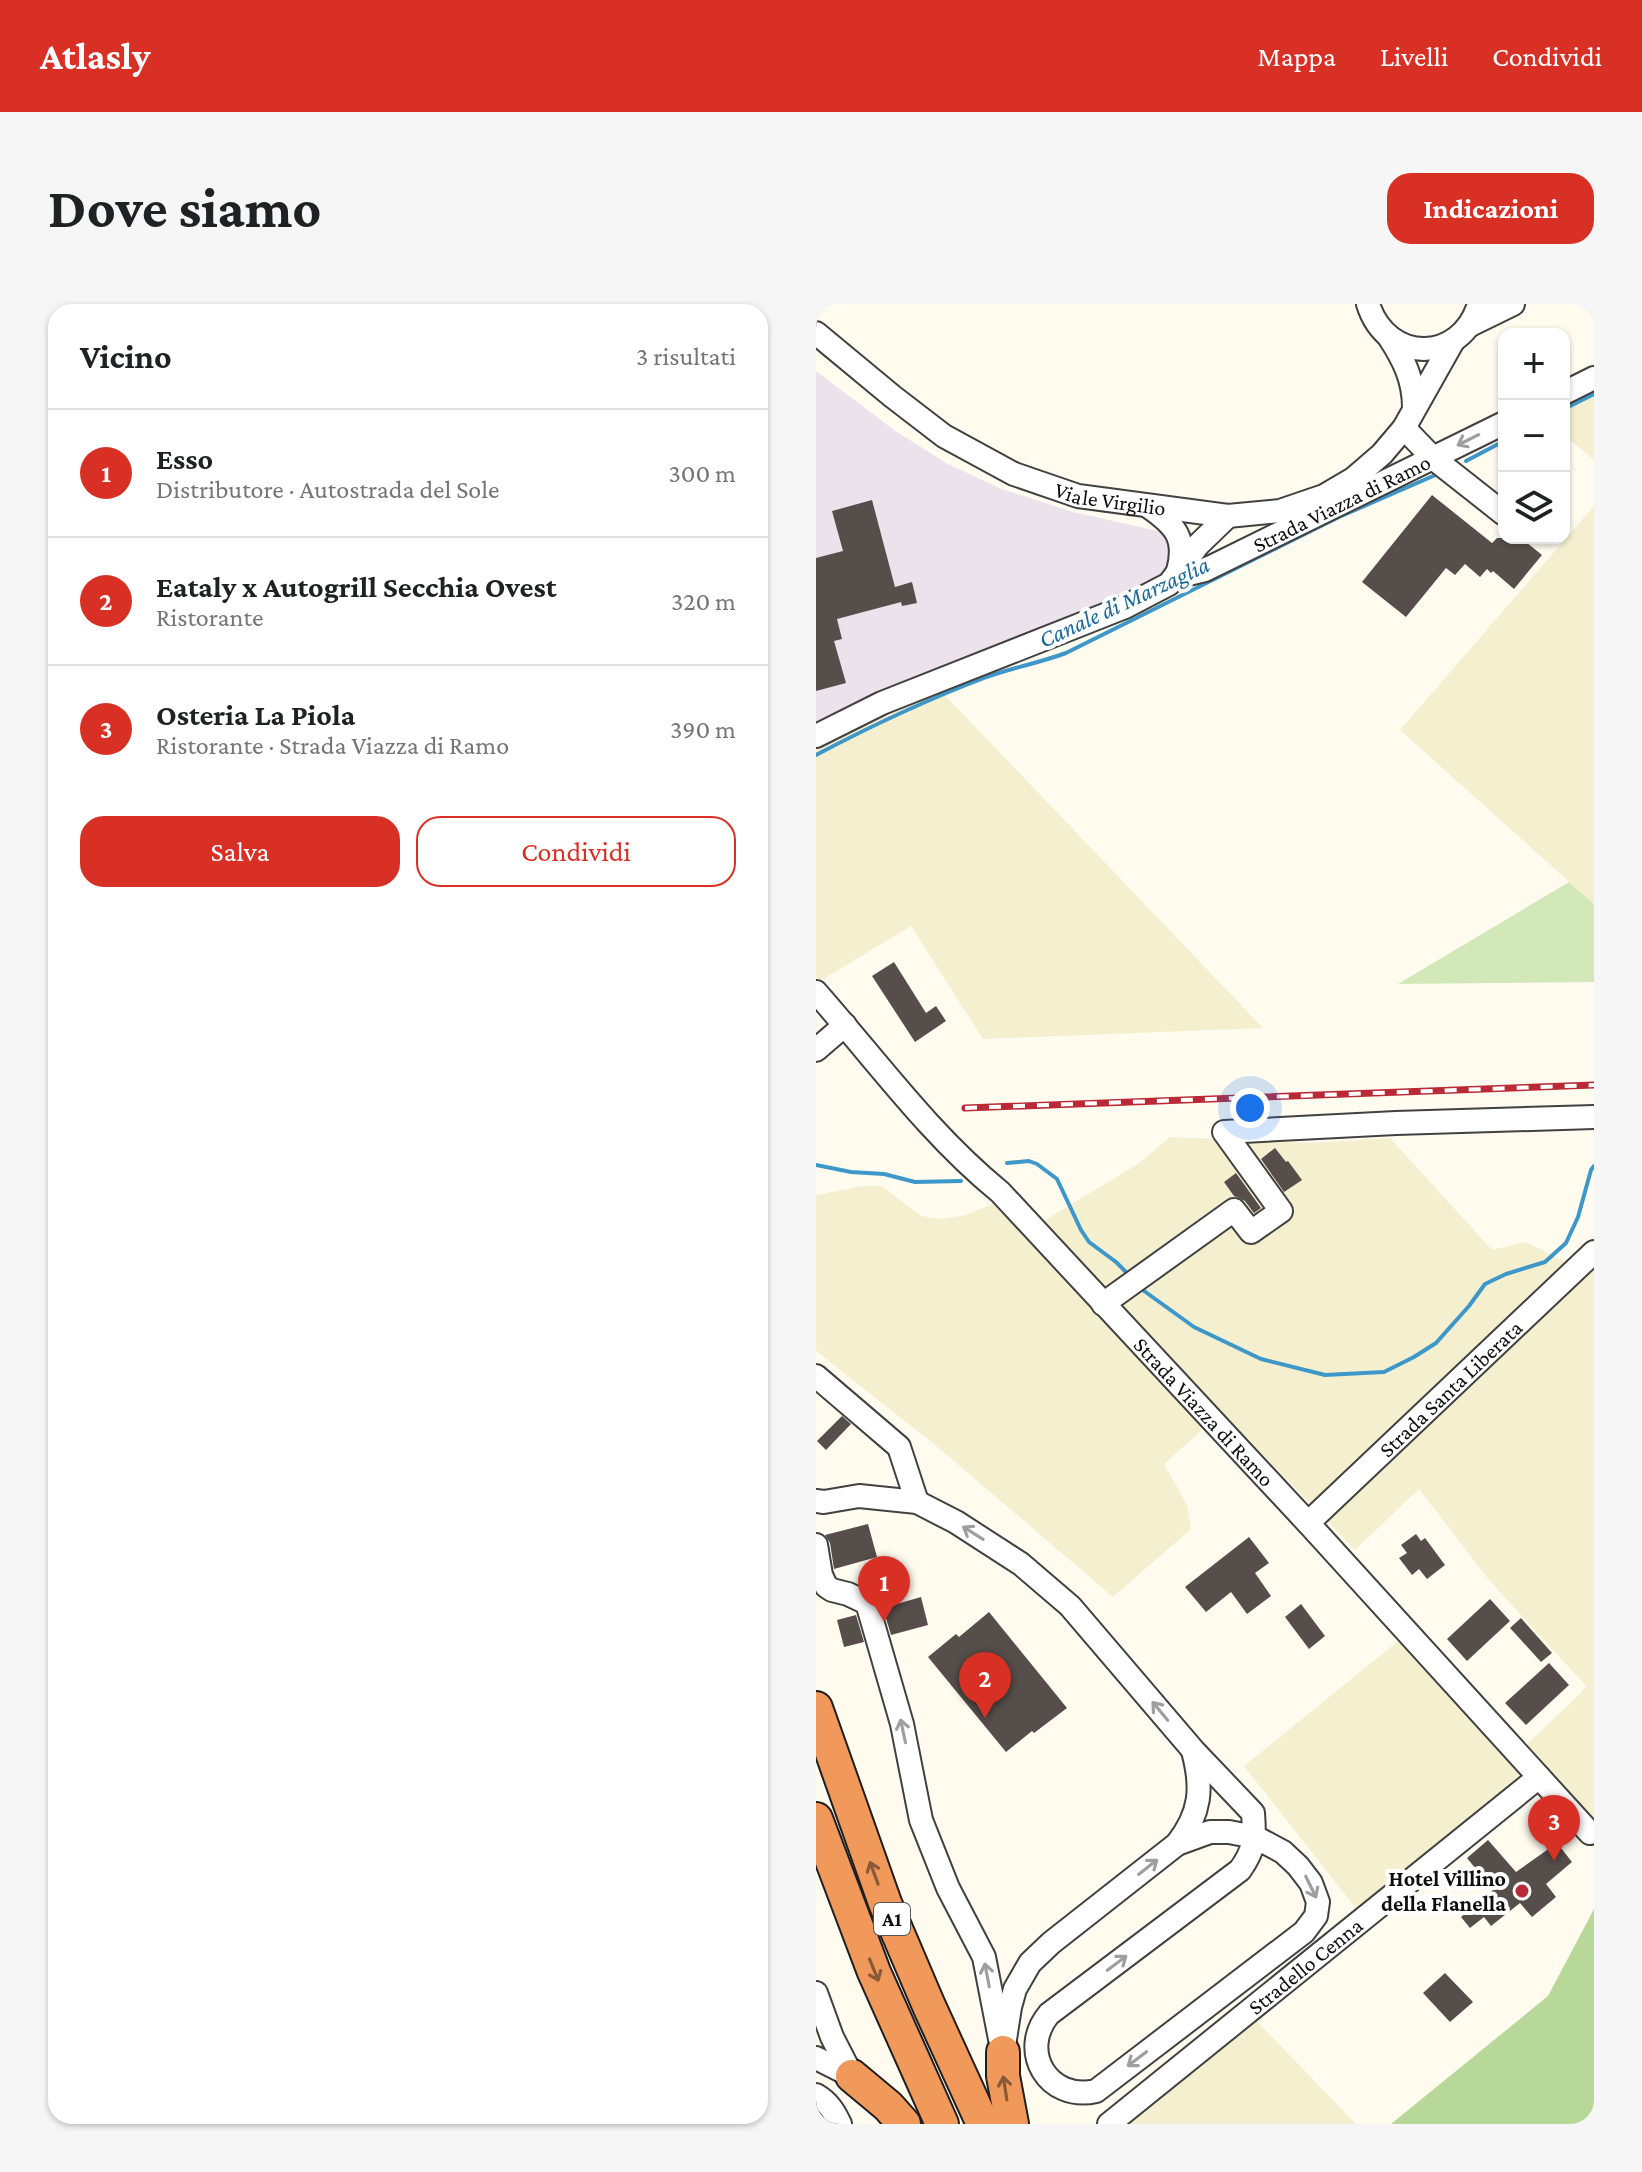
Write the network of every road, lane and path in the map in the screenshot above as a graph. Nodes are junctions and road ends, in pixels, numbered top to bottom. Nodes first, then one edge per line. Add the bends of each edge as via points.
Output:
1 (1479, 304) edge
2 (1513, 304) edge
3 (1365, 307) edge
4 (1470, 325) junction
5 (816, 333) edge
6 (1389, 337) junction
7 (1453, 341) junction
8 (1594, 378) edge
9 (1570, 390) edge
10 (1409, 418) junction
11 (1498, 426) edge
12 (1433, 458) junction
13 (1148, 506) junction
14 (1498, 509) edge
15 (1228, 516) junction
16 (1176, 577) junction
17 (816, 736) edge
18 (816, 992) edge
19 (845, 1025) junction
20 (816, 1050) edge
21 (1594, 1117) edge
22 (1594, 1252) edge
23 (1103, 1304) junction
24 (816, 1376) edge
25 (816, 1501) edge
26 (917, 1502) junction
27 (1308, 1523) junction
28 (816, 1545) edge
29 (816, 1708) edge
30 (1193, 1750) junction
31 (1539, 1777) junction
32 (816, 1819) edge
33 (1590, 1833) dead end
34 (1255, 1837) junction
35 (1177, 1844) junction
36 (816, 1993) edge
37 (1003, 2052) junction
38 (816, 2058) edge
39 (852, 2076) junction
40 (816, 2095) edge
41 (840, 2124) edge
42 (904, 2124) edge
43 (942, 2124) edge
44 (983, 2124) edge
45 (1012, 2124) edge
46 (1109, 2124) edge

1 - 4 street
2 - 4 street
3 - 6 street
4 - 7 street, Viale Virgilio
5 - 13 street, Viale Virgilio via 928,424 987,461 1078,496
6 - 7 street via 1414,348
6 - 10 street via 1410,375
7 - 10 street, Viale Virgilio
8 - 9 street
10 - 12 street
10 - 15 street, Viale Virgilio via 1382,454 1324,496 1280,511
11 -> 12 street, Strada Viazza di Ramo
12 - 14 street
12 - 16 street, Strada Viazza di Ramo via 1205,570
13 - 15 street, Viale Virgilio
13 - 16 street via 1179,536
15 - 16 street, Strada Viazza di Ramo via 1198,545
16 - 17 street, Strada Viazza di Ramo via 1125,607 882,703
18 - 19 street, Strada Viazza di Ramo
19 - 20 street
19 - 23 street, Strada Viazza di Ramo via 897,1091
21 - 23 street via 1224,1132 1281,1211 1251,1232 1234,1210
22 - 27 street, Strada Santa Liberata
23 - 27 street, Strada Viazza di Ramo
24 - 26 street via 899,1447
25 - 26 street via 859,1496
30 -> 26 street via 1070,1606 1021,1564
27 - 31 street, Strada Viazza di Ramo
37 -> 28 street via 984,1957 921,1820 902,1724 867,1603 826,1586
44 -> 29 highway, A1 via 885,1903
30 - 34 street via 1253,1813
30 - 35 street via 1199,1771 1198,1803
31 - 33 street, Strada Viazza di Ramo
31 - 46 street, Stradello Cenna
32 -> 43 highway, A1 via 874,1972
34 -> 34 street via 1283,1852 1311,1883 1318,1902 1311,1924 1096,2091 1083,2094 1055,2084 1044,2073 1036,2048 1049,2014 1240,1870
34 - 35 street via 1210,1832
37 -> 35 street via 1015,1989 1030,1963
36 - 39 street
45 -> 37 highway
38 - 39 street
39 - 42 highway
40 - 41 street via 832,2108

